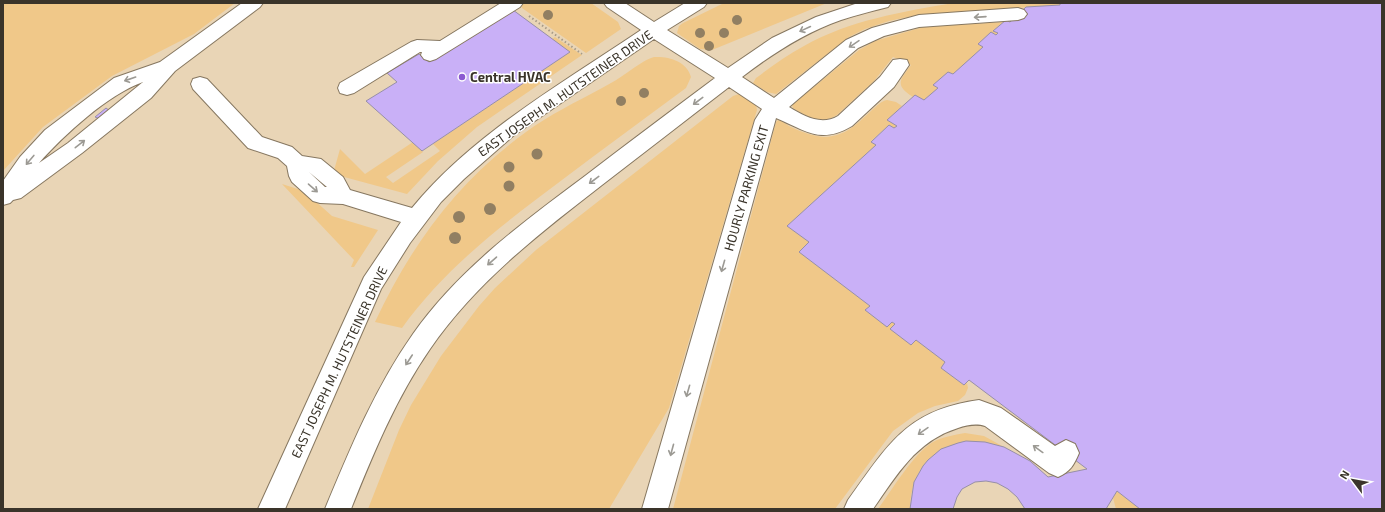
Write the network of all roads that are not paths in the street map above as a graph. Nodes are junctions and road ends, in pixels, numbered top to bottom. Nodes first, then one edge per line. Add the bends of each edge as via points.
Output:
1 (254, 3) edge
2 (698, 3) edge
3 (882, 3) edge
4 (513, 4) edge
5 (621, 5) edge
6 (1018, 14) dead end
7 (654, 31) junction
8 (443, 47) junction
9 (424, 58) dead end
10 (900, 65) dead end
11 (729, 78) junction
12 (200, 84) dead end
13 (347, 88) dead end
14 (775, 107) junction
15 (3, 198) edge
16 (416, 218) junction
17 (1066, 453) dead end
18 (271, 509) edge
19 (338, 509) edge
20 (655, 509) edge
21 (857, 509) edge

1 - 15 street via 167,67 144,93 75,148
2 - 7 street, EAST JOSEPH M. HUTSTEINER DRIVE
3 -> 11 street via 854,10 801,30 771,47
4 - 8 street
5 - 7 street
6 -> 14 street, HOURLY PARKING EXIT via 919,21 878,32 852,44
7 - 11 street
7 - 16 street, EAST JOSEPH M. HUTSTEINER DRIVE via 545,104 485,148 457,172
8 - 9 street
8 - 13 street via 417,46
10 - 14 street via 888,82 851,116 829,129 811,126
11 - 14 street
11 -> 19 street via 532,227 490,262 456,297 419,345 381,407
12 - 16 street via 255,143 285,152 297,163 299,176 320,194 342,196
14 -> 20 street, HOURLY PARKING EXIT via 765,120
16 - 18 street, EAST JOSEPH M. HUTSTEINER DRIVE via 372,284
17 -> 21 street via 1058,464 1006,417 979,412 982,403 924,429 911,440 895,456

